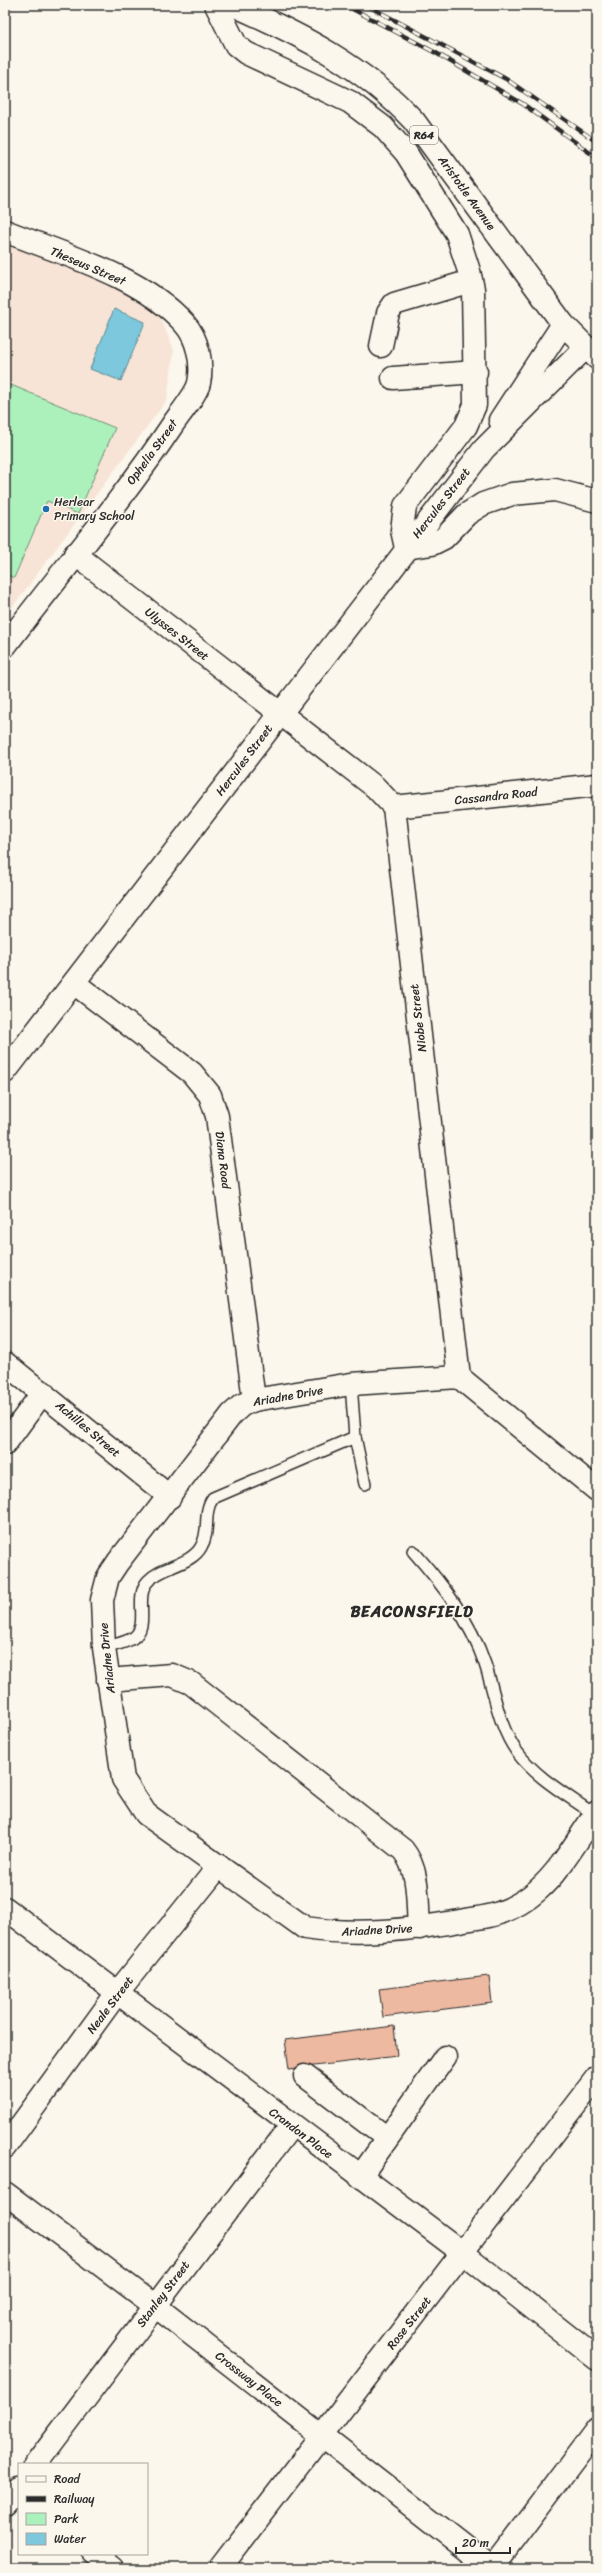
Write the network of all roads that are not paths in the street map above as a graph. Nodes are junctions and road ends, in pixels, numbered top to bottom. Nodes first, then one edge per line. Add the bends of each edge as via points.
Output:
1 (216, 5) edge
2 (233, 5) edge
3 (5, 231) edge
4 (471, 281) junction
5 (167, 307) joint
6 (563, 324) junction
7 (381, 346) dead end
8 (592, 353) edge
9 (476, 372) junction
10 (393, 378) dead end
11 (484, 449) junction
12 (597, 501) edge
13 (406, 548) junction
14 (75, 554) junction
15 (5, 646) edge
16 (278, 714) junction
17 (597, 785) edge
18 (394, 807) junction
19 (74, 983) junction
20 (5, 1072) edge
21 (5, 1363) edge
22 (460, 1377) junction
23 (352, 1384) junction
24 (43, 1392) junction
25 (254, 1400) junction
26 (355, 1437) junction
27 (5, 1444) edge
28 (365, 1484) dead end
29 (597, 1490) edge
30 (170, 1496) junction
31 (413, 1551) dead end
32 (104, 1648) junction
33 (108, 1680) junction
34 (596, 1815) edge
35 (219, 1866) junction
36 (5, 1908) edge
37 (419, 1928) junction
38 (117, 1993) junction
39 (445, 2057) dead end
40 (305, 2076) dead end
41 (597, 2077) edge
42 (291, 2126) junction
43 (387, 2138) junction
44 (5, 2147) edge
45 (360, 2177) junction
46 (5, 2193) edge
47 (463, 2253) junction
48 (154, 2305) junction
49 (597, 2359) edge
50 (597, 2428) edge
51 (322, 2436) junction
52 (37, 2463) edge
53 (95, 2555) edge
54 (112, 2568) edge
55 (220, 2568) edge
56 (491, 2568) edge

1 - 4 street via 236,45 260,60 350,102 406,153 457,234
2 - 6 street, Aristotle Avenue / R64 via 279,25 333,54 395,100 414,121
3 - 5 street, Theseus Street via 126,280
4 - 7 street via 394,304 388,313
4 - 9 street
5 - 14 street, Ophelia Street via 185,324 197,346 201,365 199,384 151,457
6 - 8 street, Aristotle Avenue / R64
6 - 11 street, Hercules Street via 506,410
8 - 11 street, Hercules Street
9 - 10 street
9 - 13 street via 475,405 466,426 405,506 402,530
11 - 13 street, Hercules Street
12 - 13 street via 555,490 512,494 483,504 467,514 444,538 432,544
13 - 16 street, Hercules Street
14 - 15 street, Ophelia Street
14 - 16 street, Ulysses Street
16 - 18 street via 375,787
16 - 19 street, Hercules Street
17 - 18 street, Cassandra Road
18 - 22 street, Niobe Street
19 - 20 street, Hercules Street
19 - 25 street, Diana Road via 192,1073 210,1096 217,1116
21 - 24 street, Achilles Street
22 - 23 street, Ariadne Drive
22 - 29 street
23 - 25 street, Ariadne Drive
23 - 26 lane
24 - 27 street
24 - 30 street, Achilles Street
25 - 30 street, Ariadne Drive via 242,1405 232,1414
26 - 28 lane
26 - 32 lane via 214,1498 208,1505 205,1539 198,1552 147,1581 140,1595 142,1614 138,1633 133,1638
30 - 32 street, Ariadne Drive via 108,1577 102,1600
31 - 34 lane via 443,1585 475,1639 485,1664 499,1717 518,1753 534,1770
32 - 33 street, Ariadne Drive
33 - 35 street, Ariadne Drive via 123,1779 132,1795 146,1814
33 - 37 street via 172,1675 191,1683 403,1850 412,1861 415,1875
34 - 37 street, Ariadne Drive via 554,1872 524,1901 498,1914
35 - 37 street, Ariadne Drive via 305,1928 363,1933
35 - 38 street, Neale Street
36 - 38 street, Crandon Place
38 - 42 street, Crandon Place
38 - 44 street, Neale Street
39 - 43 street
40 - 43 street
41 - 47 street, Rose Street
42 - 45 street, Crandon Place
42 - 48 street, Stanley Street
43 - 45 street
45 - 47 street, Crandon Place
46 - 48 street, Crossway Place
47 - 49 street, Crandon Place
47 - 51 street, Rose Street
48 - 51 street, Crossway Place
48 - 52 street, Stanley Street
50 - 56 street
51 - 55 street, Rose Street
51 - 56 street, Crossway Place
53 - 54 street

